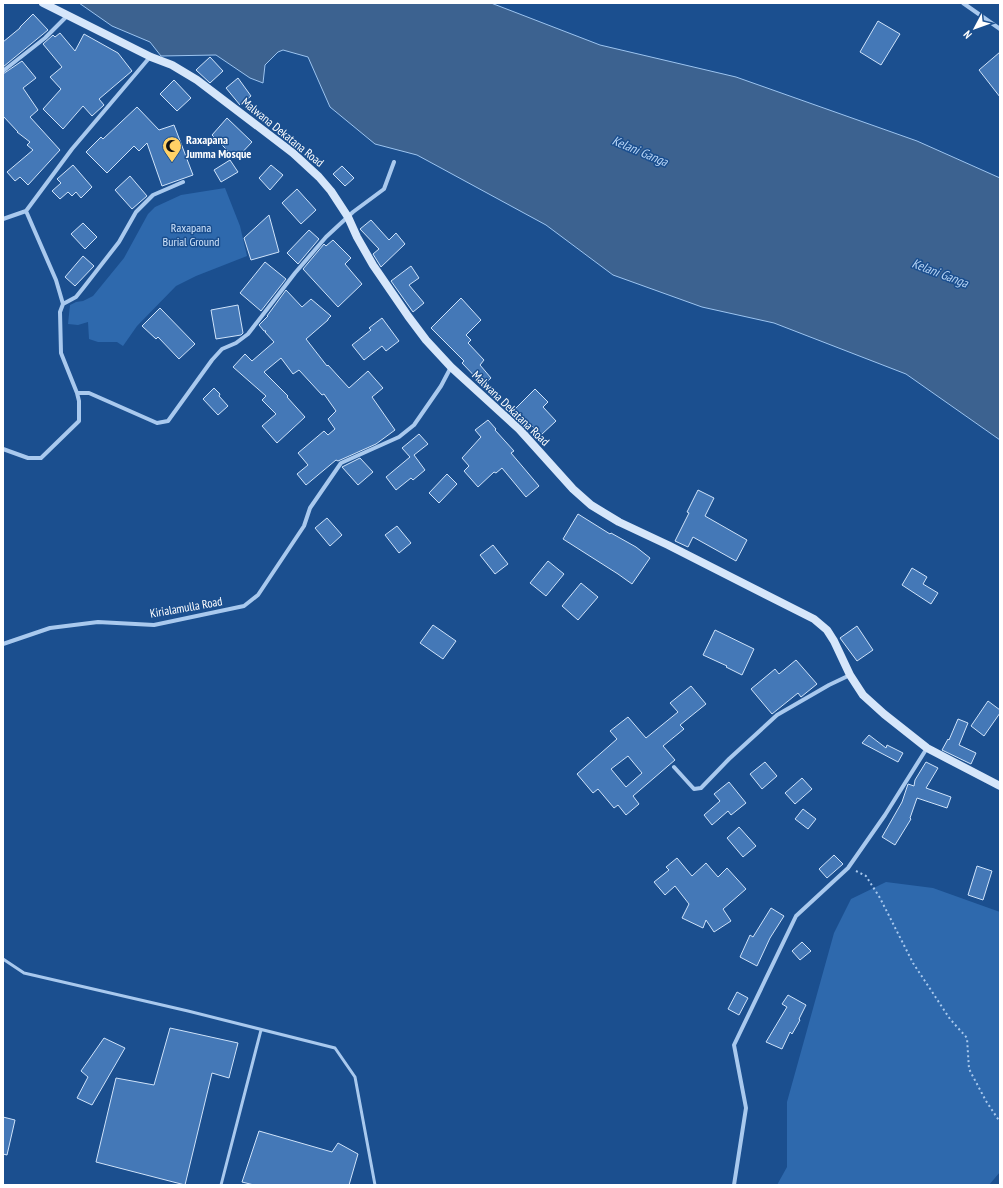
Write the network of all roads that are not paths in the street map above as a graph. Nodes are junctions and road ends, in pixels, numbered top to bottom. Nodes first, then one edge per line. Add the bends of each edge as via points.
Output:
1 (43, 3) edge
2 (963, 3) edge
3 (68, 15) junction
4 (1000, 29) edge
5 (151, 57) junction
6 (3, 71) edge
7 (394, 162) dead end
8 (183, 182) dead end
9 (26, 211) junction
10 (348, 217) junction
11 (3, 219) edge
12 (63, 304) junction
13 (451, 367) junction
14 (77, 393) junction
15 (3, 449) edge
16 (3, 644) edge
17 (850, 674) junction
18 (927, 748) junction
19 (674, 768) dead end
20 (1000, 786) edge
21 (3, 959) edge
22 (260, 1030) junction
23 (221, 1185) edge
24 (375, 1185) edge
25 (734, 1185) edge

1 - 3 main road, Malwana Dekatana Road
2 - 4 street
3 - 5 main road, Malwana Dekatana Road
3 - 6 street via 45,38
5 - 9 street via 72,149
5 - 10 main road, Malwana Dekatana Road via 172,65 197,80 293,153 319,177
7 - 10 street via 384,189
8 - 12 street via 153,195 136,212 119,242 84,287 76,297
9 - 11 street
9 - 12 street via 56,280
10 - 13 main road, Malwana Dekatana Road via 373,265 394,297 426,340
10 - 14 street via 326,237 295,273 248,334 222,349 212,360 168,421 157,423 89,393
12 - 14 street via 60,312 61,353
13 - 16 street, Kirialamulla Road via 414,425 399,437 341,463 310,508 304,526 258,595 244,606 154,625 98,622 50,628
13 - 17 main road, Malwana Dekatana Road via 519,429 573,489 591,505 619,522 814,619 827,630
14 - 15 street via 79,421 41,458 28,458
17 - 18 main road, Malwana Dekatana Road via 863,695
17 - 19 street via 777,715 701,788 694,789
18 - 20 main road, Malwana Dekatana Road
18 - 25 street via 848,868 796,916 734,1045 746,1108
21 - 22 lane via 24,973
22 - 23 lane
22 - 24 lane via 334,1048 355,1077

